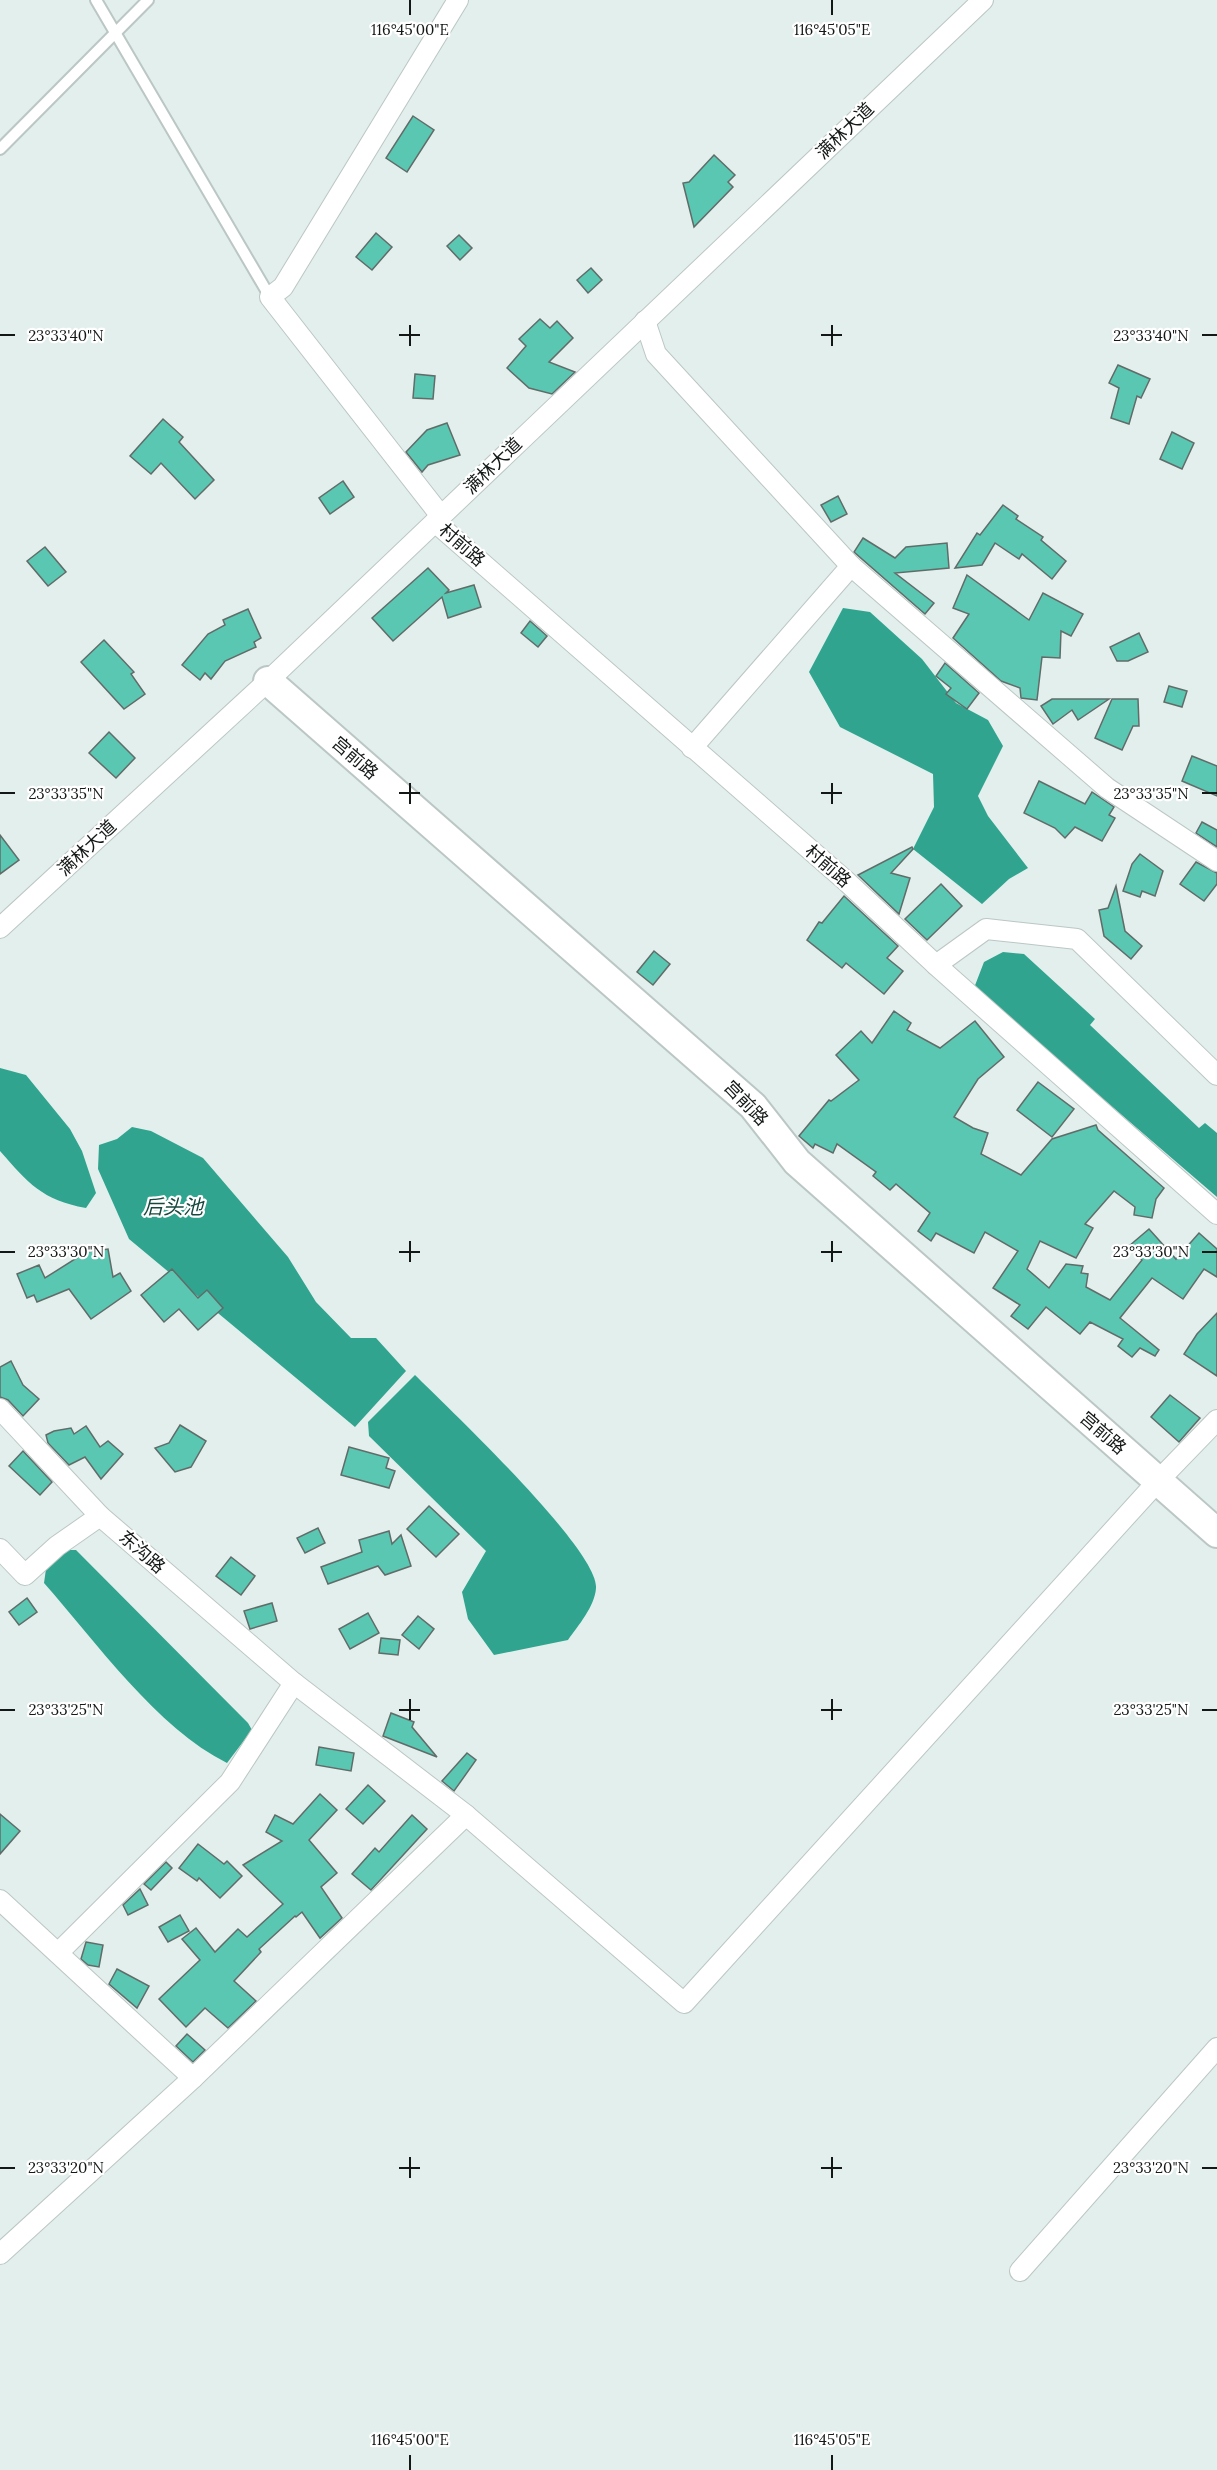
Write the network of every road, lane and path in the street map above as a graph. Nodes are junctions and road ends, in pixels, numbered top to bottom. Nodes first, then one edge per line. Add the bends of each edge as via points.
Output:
1 (96, 0) edge
2 (148, 0) edge
3 (458, 0) edge
4 (982, 0) edge
5 (115, 33) junction
6 (0, 149) edge
7 (270, 297) junction
8 (645, 321) junction
9 (438, 519) junction
10 (851, 566) junction
11 (268, 681) junction
12 (692, 748) junction
13 (1217, 861) edge
14 (0, 928) edge
15 (936, 965) junction
16 (1217, 1075) edge
17 (1217, 1214) edge
18 (0, 1409) edge
19 (1217, 1420) edge
20 (1158, 1481) junction
21 (100, 1516) junction
22 (1217, 1533) edge
23 (0, 1549) edge
24 (294, 1683) junction
25 (466, 1815) junction
26 (0, 1900) edge
27 (58, 1953) junction
28 (1217, 2048) edge
29 (193, 2078) junction
30 (0, 2254) edge
31 (1020, 2271) dead end

1 - 5 lane
2 - 5 lane
3 - 7 street via 283,287
4 - 8 street, 满林大道
5 - 6 lane
5 - 7 lane
7 - 9 street, 村前路
8 - 9 street, 满林大道
8 - 10 street via 656,354
9 - 11 street, 满林大道
9 - 12 street, 村前路
10 - 12 street
10 - 13 street via 1107,788
11 - 14 street, 满林大道
11 - 20 street, 宫前路 via 753,1106 797,1162
12 - 15 street, 村前路
15 - 16 street via 986,929 1077,939
15 - 17 street, 村前路
18 - 21 street, 东沟路
19 - 20 street
20 - 22 street, 宫前路
20 - 25 street, 东沟路 via 684,2003
21 - 23 street via 57,1546 25,1575
21 - 24 street, 东沟路
24 - 25 street, 东沟路
24 - 27 street via 230,1782
25 - 29 street
26 - 27 street
27 - 29 street
28 - 31 street
29 - 30 street

